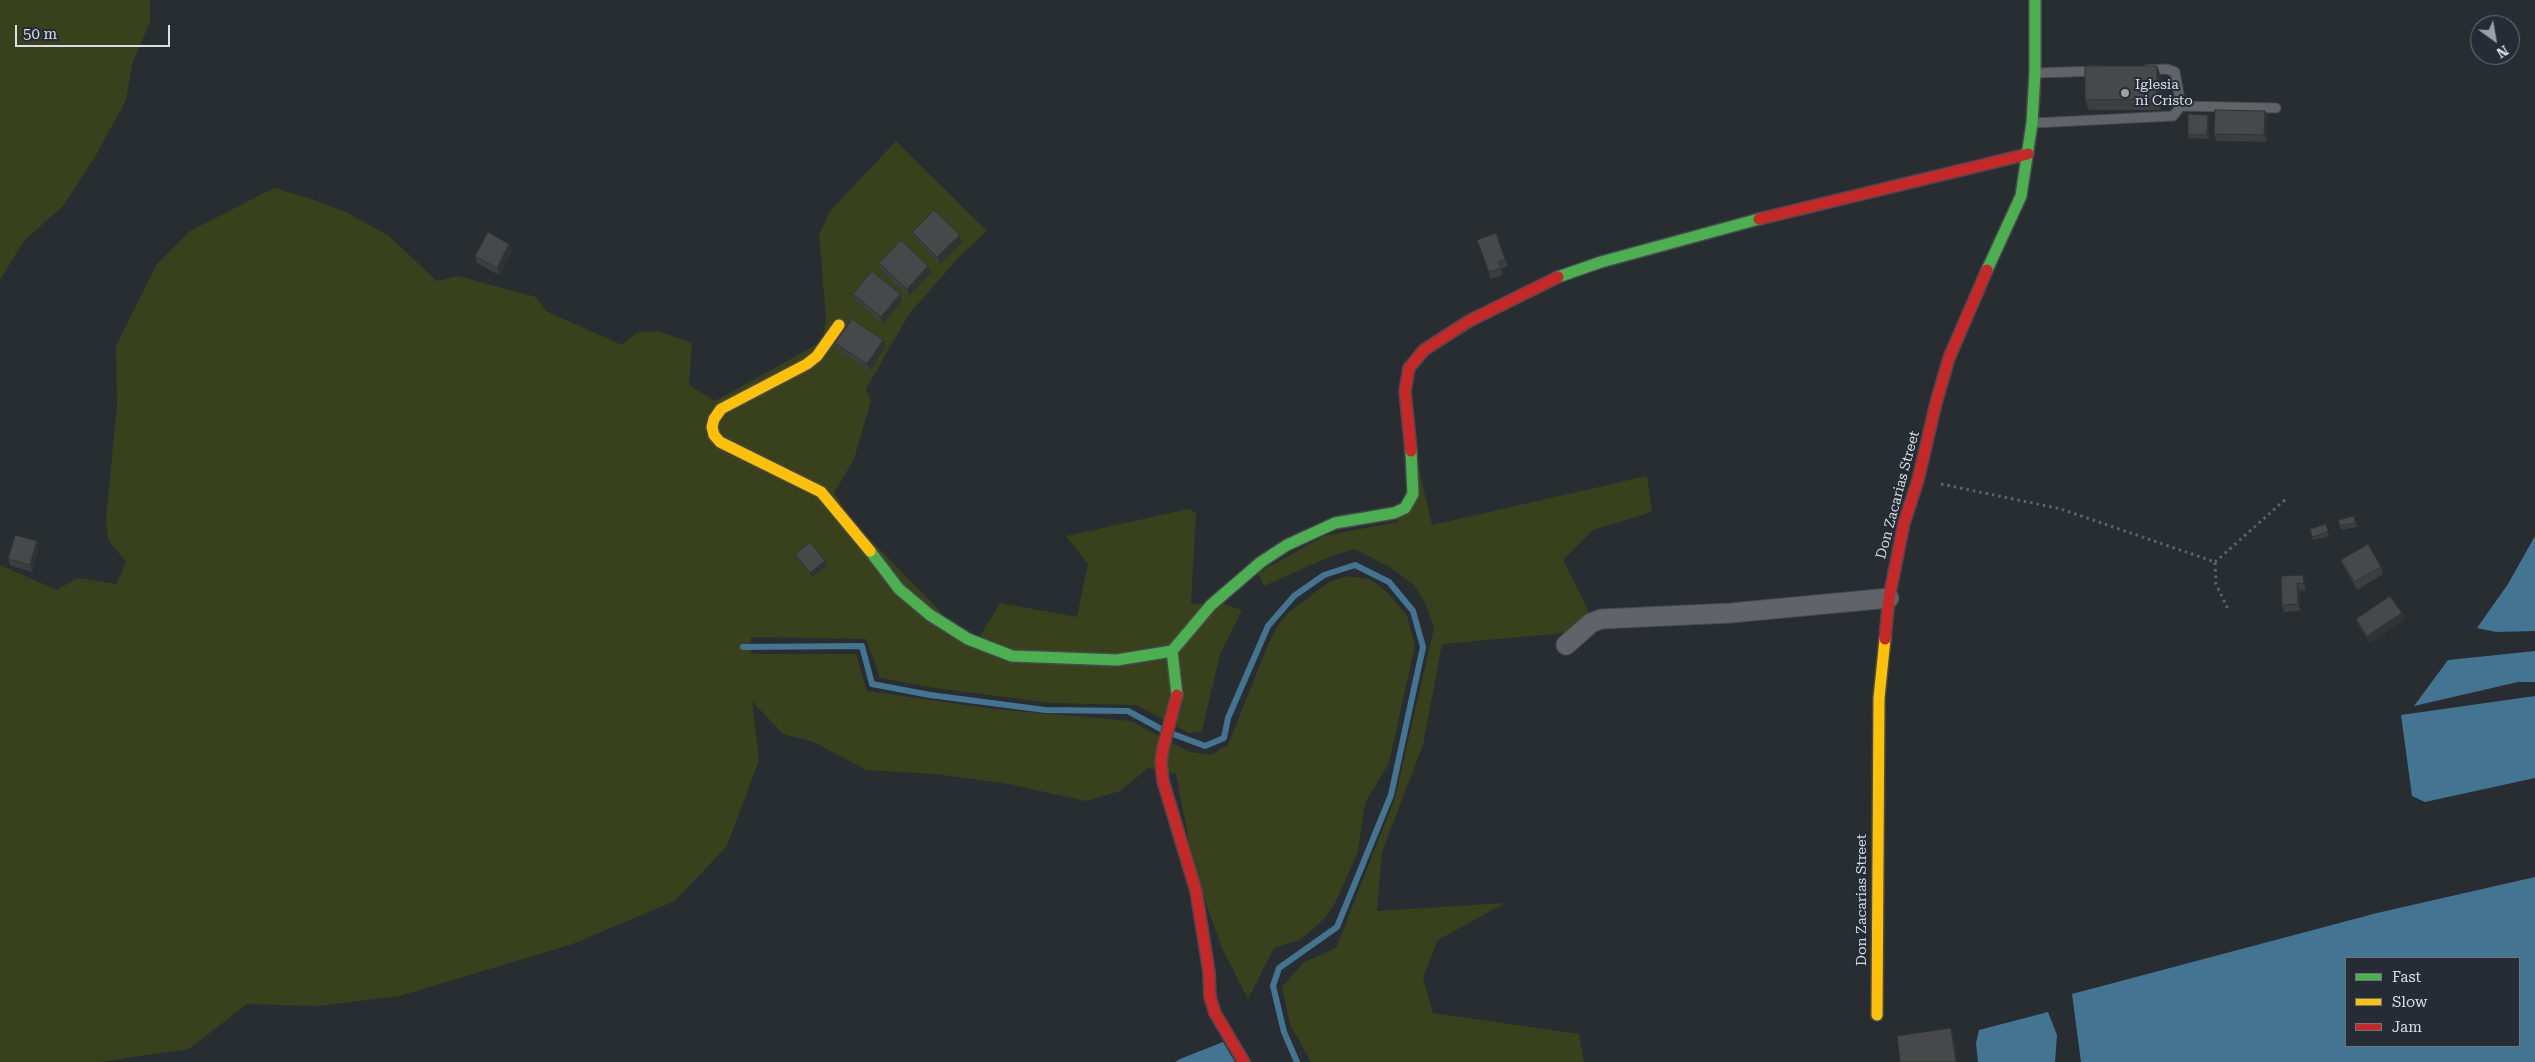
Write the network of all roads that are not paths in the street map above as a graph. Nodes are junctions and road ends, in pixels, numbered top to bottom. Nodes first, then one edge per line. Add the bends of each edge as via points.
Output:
1 (2035, 0) edge
2 (2138, 70) edge
3 (2109, 71) edge
4 (2035, 73) junction
5 (2181, 106) junction
6 (2276, 108) dead end
7 (2032, 123) junction
8 (2028, 154) junction
9 (839, 325) dead end
10 (1889, 598) junction
11 (1566, 645) dead end
12 (1172, 650) junction
13 (1876, 1016) dead end
14 (1244, 1062) edge

1 - 4 street, Don Zacarias Street
2 - 5 lane via 2167,69 2175,72
3 - 4 lane
4 - 7 street, Don Zacarias Street
5 - 6 lane
5 - 7 lane via 2169,117
7 - 8 street, Don Zacarias Street
8 - 10 street, Don Zacarias Street via 2017,207 1949,358 1904,523
8 - 12 street via 1779,213 1601,262 1549,280 1469,320 1424,350 1409,368 1405,391 1414,464 1413,494 1405,508 1335,524 1287,545 1261,562 1210,605
9 - 12 street via 817,356 807,364 721,409 712,427 720,442 821,492 899,589 930,615 968,638 1012,656 1041,658 1118,660
10 - 11 street via 1731,613 1601,619 1591,623
10 - 13 street, Don Zacarias Street via 1879,698
12 - 14 street via 1177,696 1163,748 1163,781 1196,891 1210,997 1215,1013

